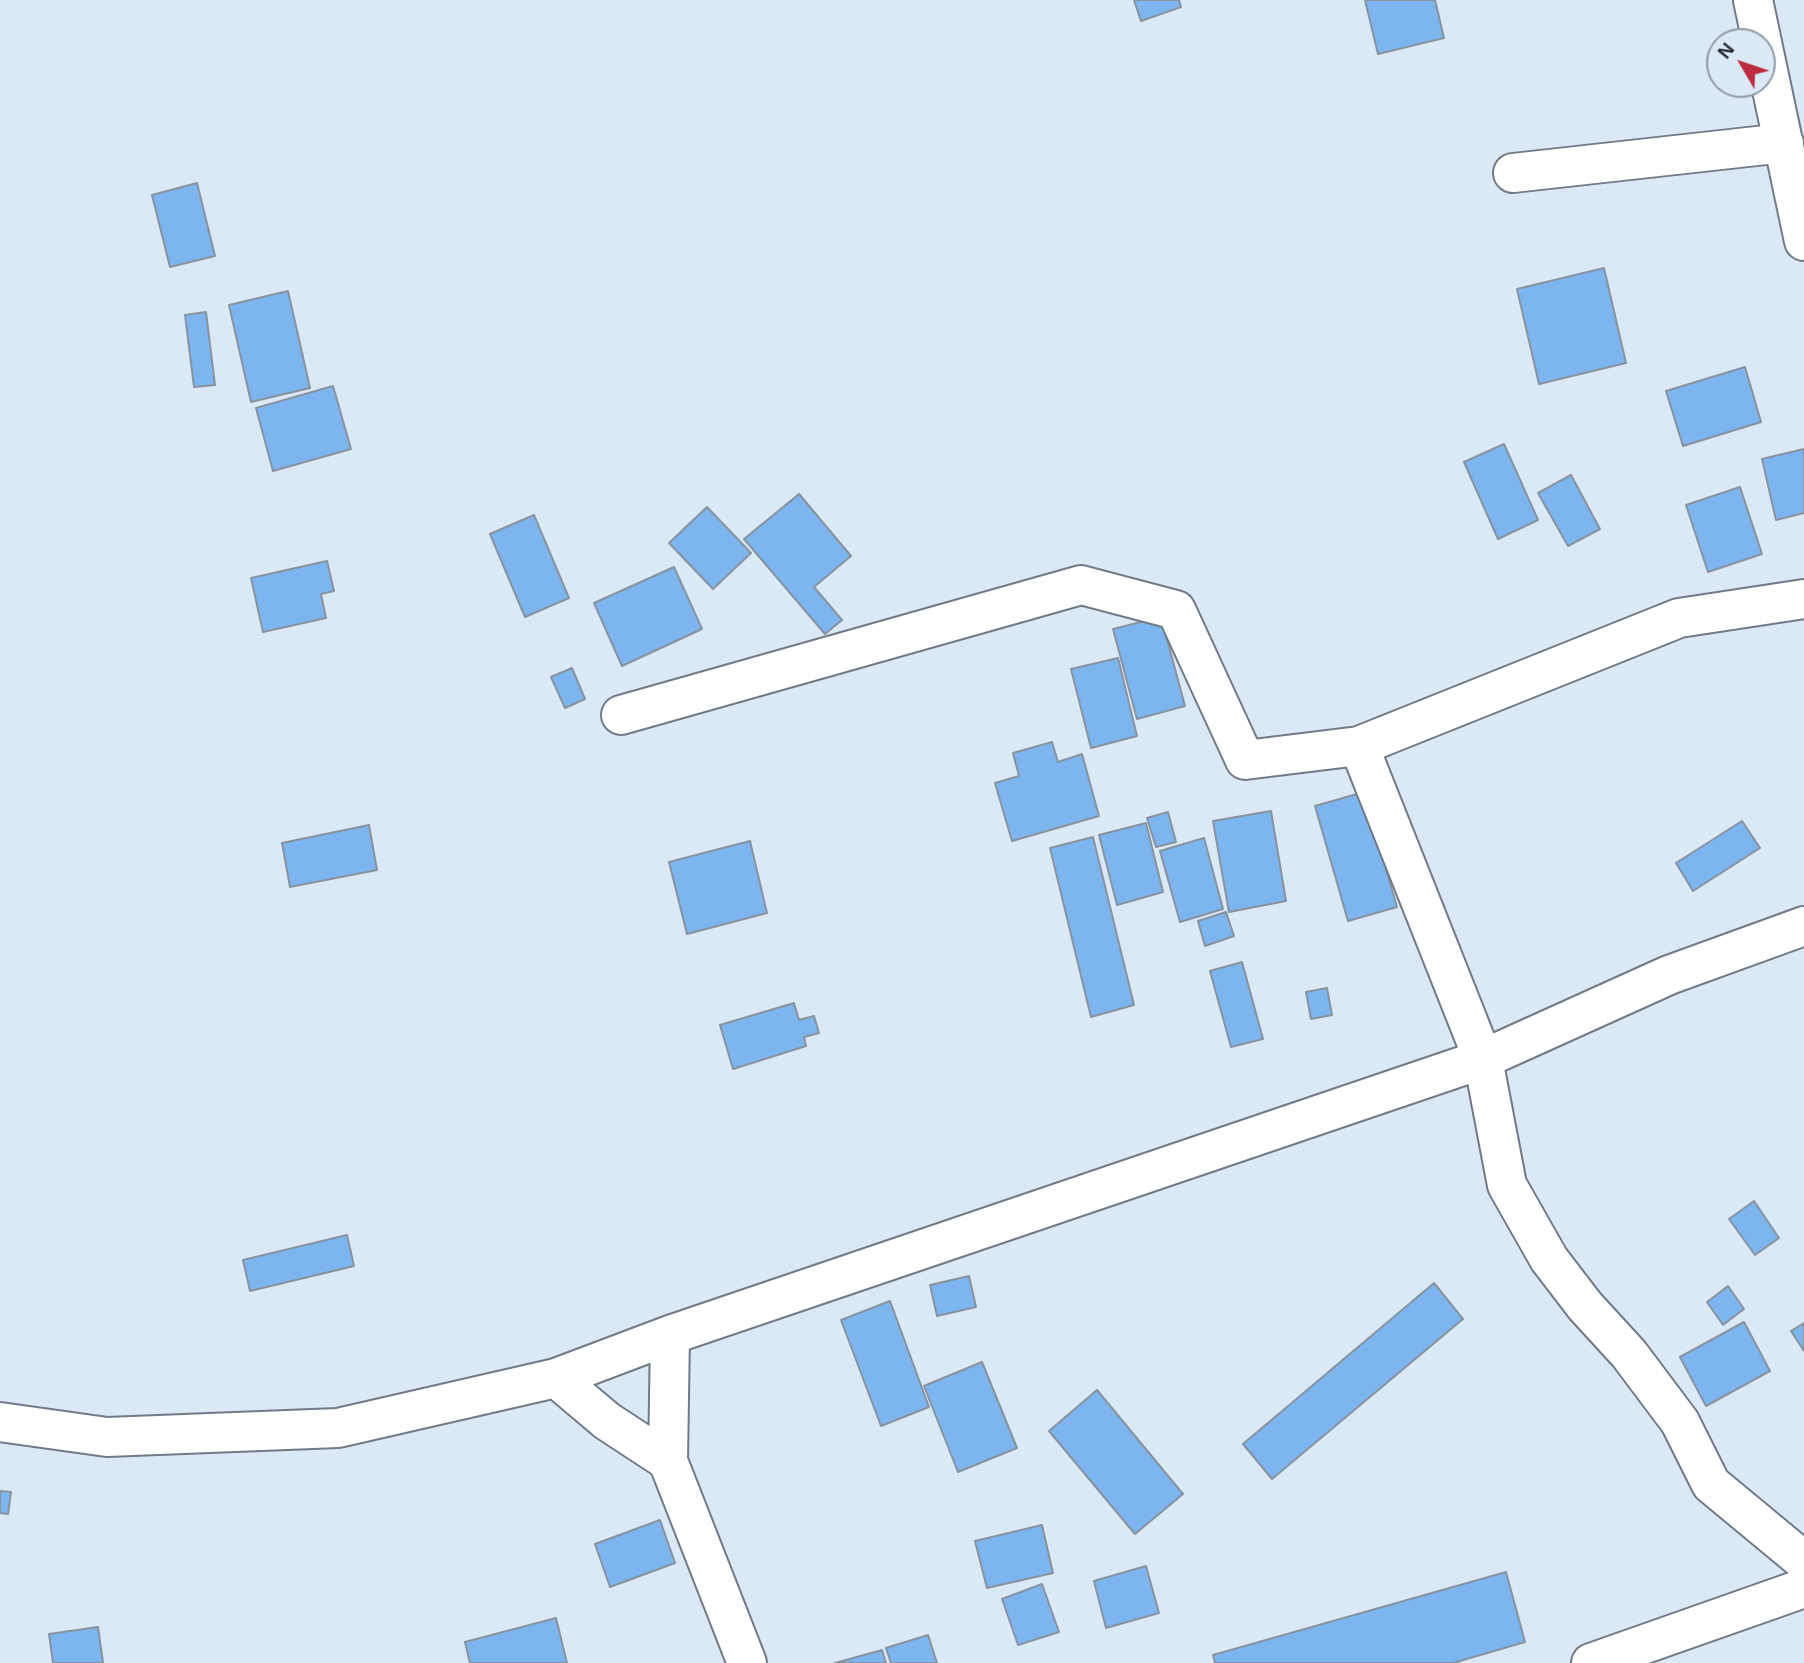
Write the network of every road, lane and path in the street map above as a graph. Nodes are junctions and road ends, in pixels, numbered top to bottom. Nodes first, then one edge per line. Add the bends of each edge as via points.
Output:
1 (1753, 0) edge
2 (1784, 143) junction
3 (1513, 173) dead end
4 (1804, 241) edge
5 (1804, 599) edge
6 (621, 715) dead end
7 (1359, 746) junction
8 (1804, 926) edge
9 (1483, 1059) junction
10 (670, 1335) junction
11 (556, 1377) junction
12 (0, 1422) edge
13 (668, 1461) junction
14 (1804, 1560) edge
15 (1804, 1588) edge
16 (747, 1663) edge
17 (1591, 1663) edge

1 - 2 street
2 - 3 street
2 - 4 street
5 - 7 street via 1679,618
6 - 7 street via 1081,585 1176,610 1245,760
7 - 9 street
8 - 9 street via 1669,975
9 - 10 street
9 - 14 street via 1507,1185 1549,1259 1680,1422 1711,1484
10 - 11 street
10 - 13 street
11 - 12 street via 338,1428 107,1437
11 - 13 street via 607,1421
13 - 16 street
15 - 17 street

